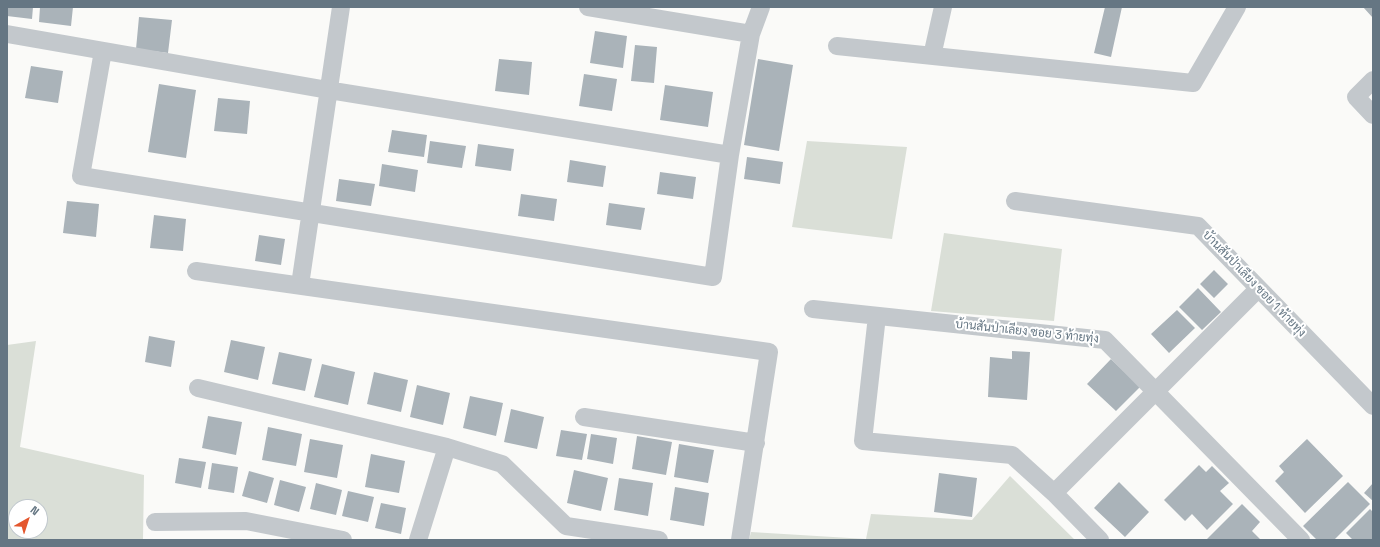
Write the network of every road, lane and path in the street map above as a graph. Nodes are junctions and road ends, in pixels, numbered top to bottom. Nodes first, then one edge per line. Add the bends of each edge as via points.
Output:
1 (341, 7) edge
2 (588, 7) edge
3 (761, 7) edge
4 (943, 7) edge
5 (1237, 7) edge
6 (7, 34) edge
7 (751, 34) junction
8 (837, 46) dead end
9 (103, 51) junction
10 (932, 56) junction
11 (1373, 80) edge
12 (328, 90) junction
13 (1373, 115) edge
14 (730, 155) junction
15 (1014, 201) dead end
16 (309, 213) junction
17 (196, 271) dead end
18 (300, 285) junction
19 (1258, 290) junction
20 (813, 309) dead end
21 (877, 316) junction
22 (198, 388) dead end
23 (1156, 391) junction
24 (1373, 406) edge
25 (584, 418) dead end
26 (756, 443) junction
27 (447, 447) junction
28 (1054, 493) junction
29 (155, 522) dead end
30 (342, 540) edge
31 (418, 540) edge
32 (659, 540) edge
33 (740, 540) edge
34 (1100, 540) edge
35 (1301, 540) edge

1 - 12 street
2 - 7 street
3 - 7 street
4 - 10 street
5 - 10 street via 1193,83
6 - 9 street
7 - 14 street
8 - 10 street
9 - 12 street
9 - 16 street via 81,176
11 - 13 street via 1356,97
12 - 14 street
12 - 16 street
14 - 16 street via 713,277
15 - 19 street, บ้านสันป่าเลียง ซอย 1 ท้ายทุ่ง via 1198,226
16 - 18 street
17 - 18 street
18 - 26 street via 769,352
19 - 23 street
19 - 24 street, บ้านสันป่าเลียง ซอย 1 ท้ายทุ่ง
20 - 21 street, บ้านสันป่าเลียง ซอย 3 ท้ายทุ่ง
21 - 23 street, บ้านสันป่าเลียง ซอย 3 ท้ายทุ่ง via 1105,340
21 - 28 street via 863,441 1012,455
22 - 27 street
23 - 28 street
23 - 35 street, บ้านสันป่าเลียง ซอย 3 ท้ายทุ่ง
25 - 26 street
26 - 33 street
27 - 31 street
27 - 32 street via 502,464 566,526
28 - 34 street
29 - 30 street via 246,521

